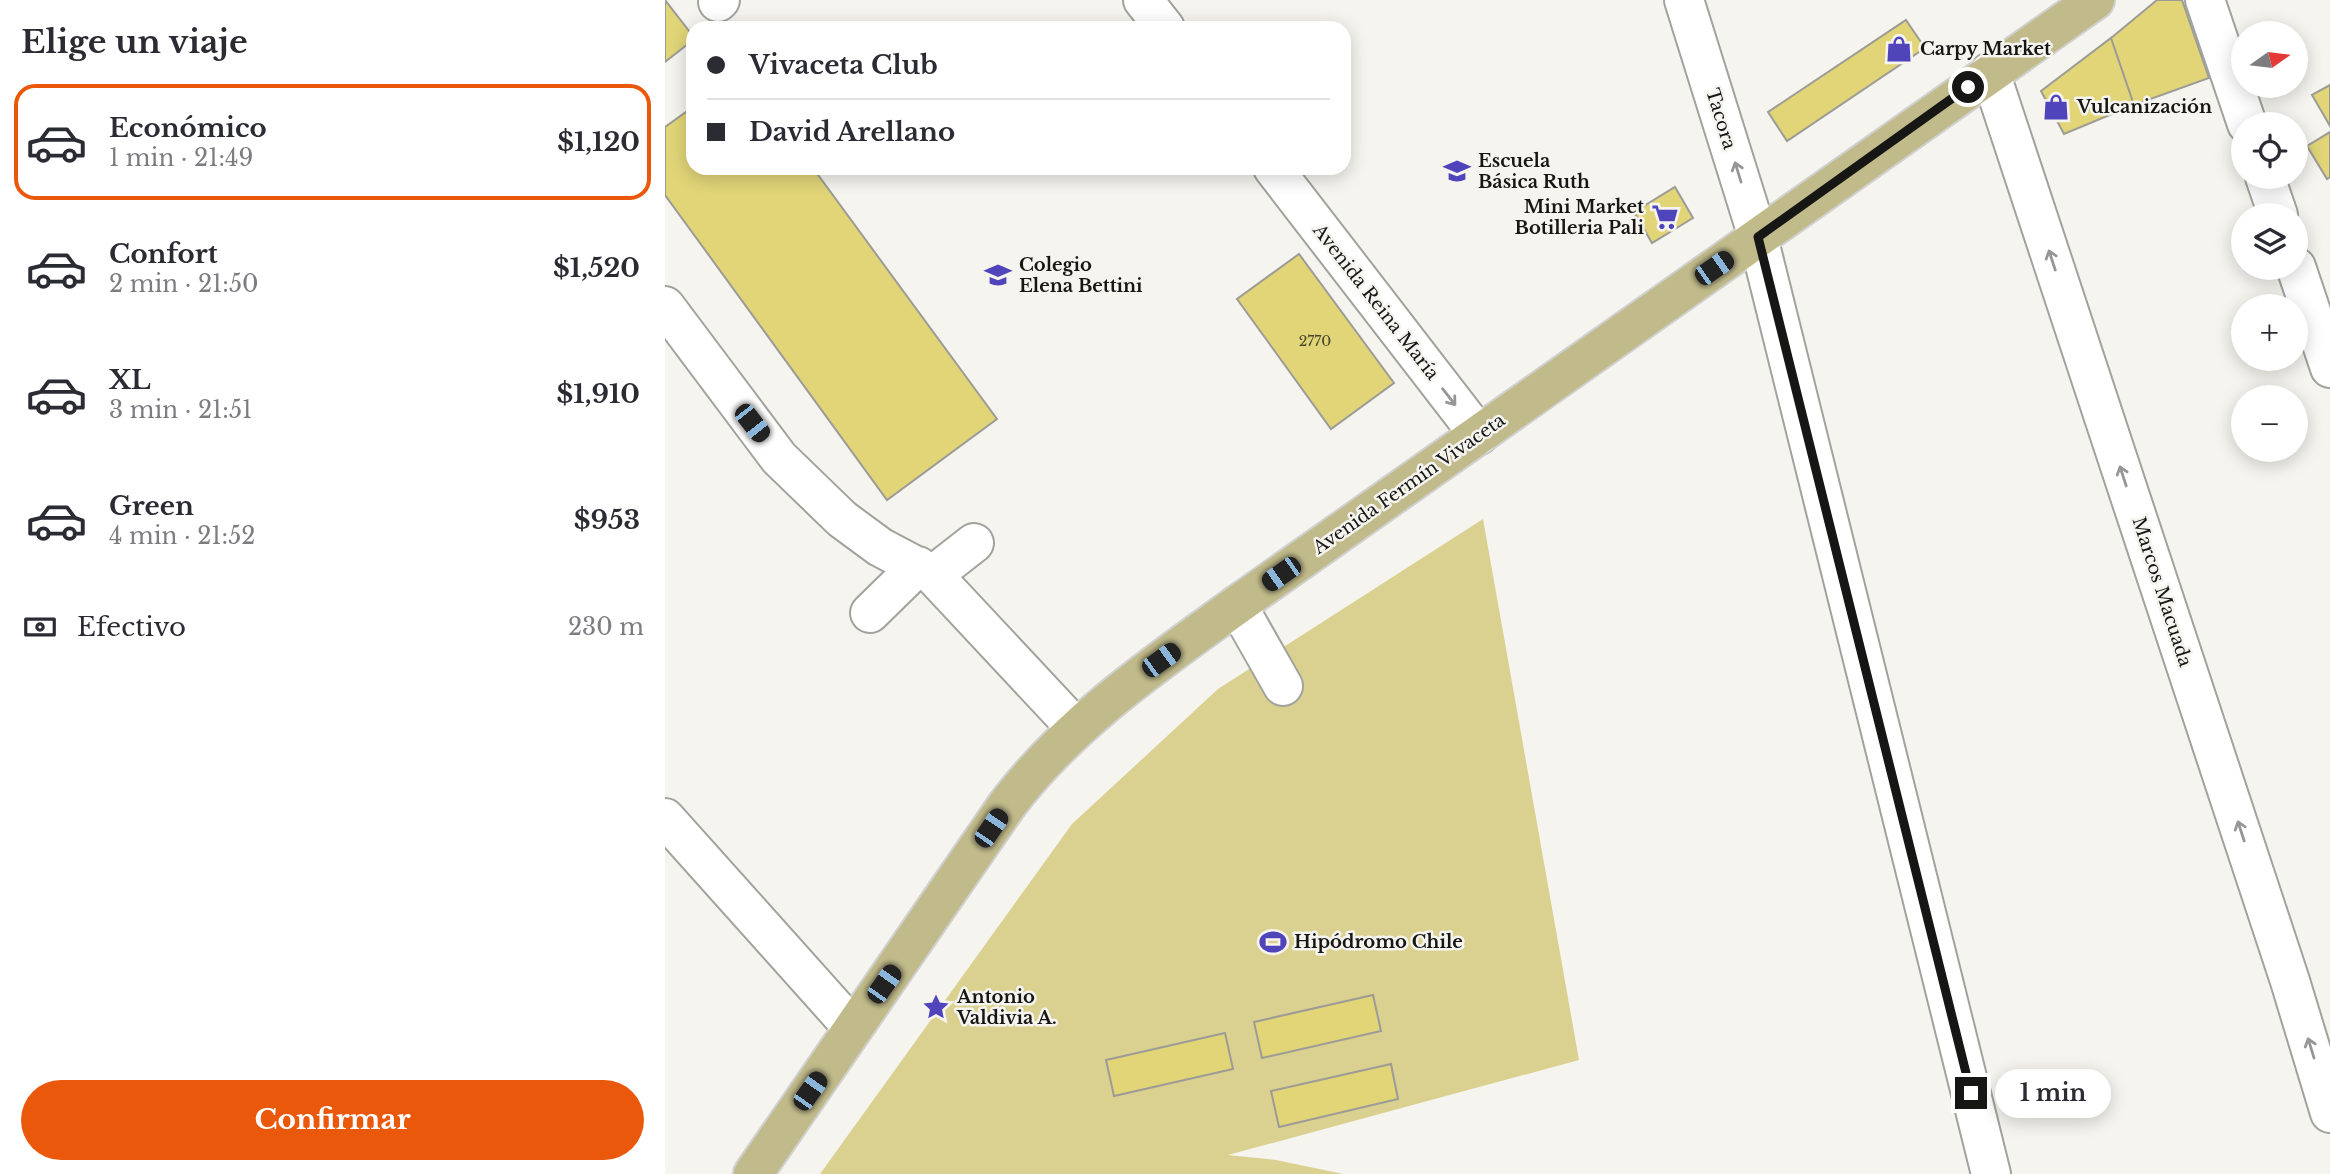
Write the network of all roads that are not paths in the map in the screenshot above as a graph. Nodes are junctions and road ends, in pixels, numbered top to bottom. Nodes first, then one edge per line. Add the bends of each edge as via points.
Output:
1 (1143, 0) edge
2 (1684, 0) edge
3 (2095, 0) edge
4 (2205, 0) edge
5 (1160, 21) edge
6 (1990, 72) junction
7 (2243, 112) edge
8 (1278, 175) edge
9 (1758, 237) junction
10 (2300, 280) edge
11 (665, 306) edge
12 (2330, 368) edge
13 (1479, 435) junction
14 (974, 543) dead end
15 (925, 570) junction
16 (1237, 605) junction
17 (870, 613) dead end
18 (1283, 686) dead end
19 (1076, 729) junction
20 (665, 818) edge
21 (853, 1028) junction
22 (2330, 1113) edge
23 (753, 1174) edge
24 (1991, 1174) edge

1 - 5 street
9 -> 2 street, Tacora
3 - 6 main road, Avenida Fermín Vivaceta
4 - 7 street
6 - 9 main road, Avenida Fermín Vivaceta
22 -> 6 street, Marcos Macuada
8 -> 13 street, Avenida Reina María
9 - 13 main road, Avenida Fermín Vivaceta
9 - 24 street, Tacora
10 - 12 street
11 - 15 street via 779,458 842,519 880,547
13 - 16 main road, Avenida Fermín Vivaceta
14 - 15 street
15 - 17 street
15 - 19 street
16 - 18 street
16 - 19 main road, Avenida Fermín Vivaceta
19 - 21 main road, Avenida Fermín Vivaceta via 1007,805
20 - 21 street
21 - 23 main road, Avenida Fermín Vivaceta

